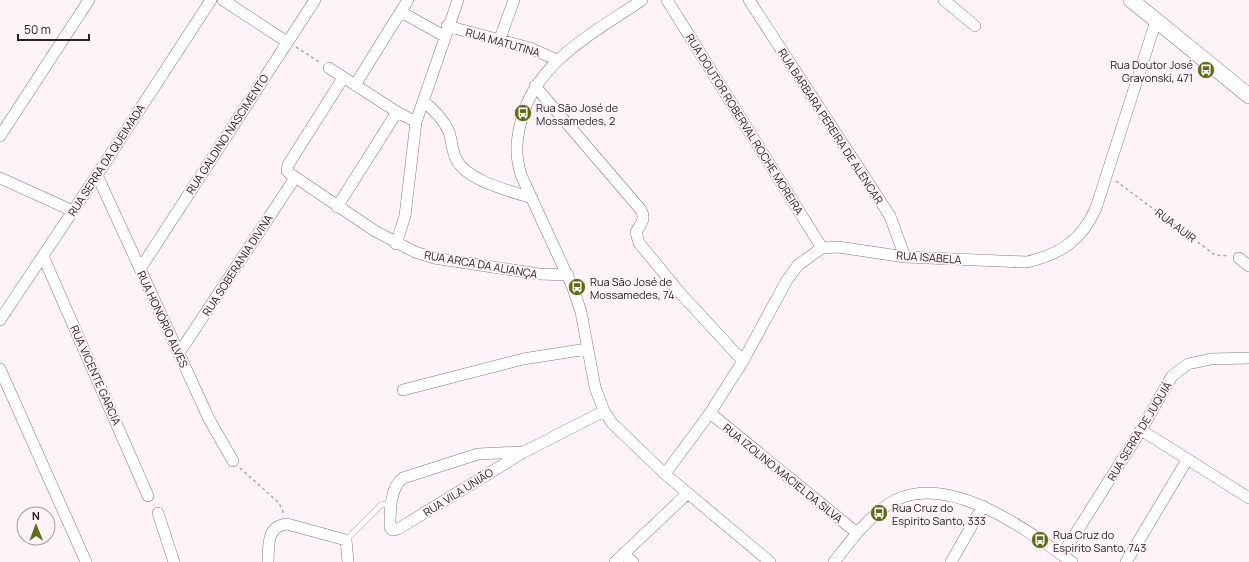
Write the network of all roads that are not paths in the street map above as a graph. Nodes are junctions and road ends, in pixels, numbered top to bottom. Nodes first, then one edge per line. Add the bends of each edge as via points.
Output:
1 (89, 0) edge
2 (211, 0) edge
3 (223, 0) edge
4 (315, 0) edge
5 (408, 0) edge
6 (458, 0) edge
7 (514, 0) edge
8 (642, 0) edge
9 (667, 0) edge
10 (748, 0) edge
11 (944, 0) edge
12 (1131, 0) edge
13 (401, 12) junction
14 (1156, 21) junction
15 (975, 26) dead end
16 (446, 31) junction
17 (499, 41) junction
18 (287, 42) junction
19 (557, 60) junction
20 (328, 68) road end
21 (343, 78) junction
22 (355, 85) junction
23 (535, 86) junction
24 (1248, 94) edge
25 (423, 101) junction
26 (397, 112) junction
27 (416, 122) junction
28 (0, 136) edge
29 (98, 174) junction
30 (0, 178) edge
31 (295, 178) junction
32 (532, 198) junction
33 (337, 207) junction
34 (74, 211) junction
35 (396, 244) junction
36 (822, 248) junction
37 (43, 256) junction
38 (905, 257) junction
39 (1239, 258) road end
40 (1249, 266) edge
41 (140, 269) junction
42 (568, 275) junction
43 (0, 320) edge
44 (587, 349) junction
45 (179, 354) junction
46 (1249, 358) edge
47 (743, 361) junction
48 (0, 369) edge
49 (403, 390) dead end
50 (604, 411) junction
51 (710, 413) junction
52 (1141, 430) junction
53 (524, 452) junction
54 (1187, 460) junction
55 (233, 461) road end
56 (665, 474) junction
57 (688, 493) junction
58 (148, 496) dead end
59 (1249, 498) edge
60 (392, 503) junction
61 (983, 506) junction
62 (158, 513) dead end
63 (857, 534) junction
64 (346, 540) junction
65 (623, 554) junction
66 (1062, 555) junction
67 (86, 562) edge
68 (174, 562) edge
69 (268, 562) edge
70 (348, 562) edge
71 (615, 562) edge
72 (633, 562) edge
73 (770, 562) edge
74 (834, 562) edge
75 (951, 562) edge
76 (1072, 562) edge
77 (1126, 562) edge

1 - 28 street
2 - 29 street, RUA SERRA DA QUEIMADA
3 - 18 street
4 - 18 street, RUA GALDINO NASCIMENTO
5 - 13 street
6 - 16 street
7 - 17 street
8 - 19 street
9 - 36 street, RUA DOUTOR ROBERVAL ROCHE MOREIRA
10 - 38 street, RUA BARBARA PEREIRA DE ALENCAR via 890,216
11 - 15 street
12 - 14 street
13 - 16 street, RUA MATUTINA
13 - 22 street
14 - 24 street
14 - 38 street, RUA ISABELA via 1107,176 1089,224 1079,237 1062,249 1041,259 1027,262
16 - 17 street, RUA MATUTINA
16 - 25 street
17 - 19 street, RUA MATUTINA via 530,48
18 - 41 street, RUA GALDINO NASCIMENTO
19 - 23 street
20 - 21 street
21 - 22 street
21 - 31 street via 288,165 287,171
22 - 26 street
23 - 32 street via 526,105 516,140 516,157
23 - 47 street via 641,210 644,215 643,222 636,232 639,242 681,294
25 - 27 street
25 - 32 street via 433,109 449,132 456,159 464,170 478,179
26 - 27 street
26 - 33 street
27 - 35 street via 405,216
29 - 34 street, RUA SERRA DA QUEIMADA
29 - 41 street, RUA HONÓRIO ALVES
30 - 34 street
31 - 33 street, RUA ARCA DA ALIANÇA
31 - 45 street, RUA SOBERANIA DIVINA
32 - 42 street
33 - 35 street, RUA ARCA DA ALIANÇA
34 - 37 street, RUA SERRA DA QUEIMADA
35 - 42 street, RUA ARCA DA ALIANÇA via 434,258 539,274
36 - 38 street, RUA ISABELA via 838,247
36 - 47 street via 798,265 787,280
37 - 43 street, RUA SERRA DA QUEIMADA
37 - 58 street, RUA VICENTE GARCIA
39 - 40 street
41 - 45 street, RUA HONÓRIO ALVES
42 - 44 street via 581,312
44 - 49 street via 522,359
44 - 50 street via 595,387
45 - 55 street, RUA HONÓRIO ALVES
46 - 52 street, RUA SERRA DE JUQUIÁ via 1188,364 1172,376
47 - 51 street
48 - 67 street
50 - 53 street, RUA VILA UNIÃO
50 - 56 street via 612,423
51 - 56 street
51 - 63 street, RUA IZOLINO MACIEL DA SILVA
52 - 54 street
52 - 66 street, RUA SERRA DE JUQUIÁ
53 - 60 street, RUA VILA UNIÃO via 478,454 403,478 398,482
53 - 60 street, RUA VILA UNIÃO via 398,529 392,530
54 - 59 street
54 - 77 street
56 - 57 street
57 - 65 street
57 - 73 street
60 - 64 lane via 381,505
61 - 63 street via 945,494 914,494 896,501
61 - 66 street
61 - 75 street
62 - 68 street
63 - 74 street
64 - 69 street via 278,524 270,539
64 - 70 street
65 - 71 street
65 - 72 street
66 - 76 street

